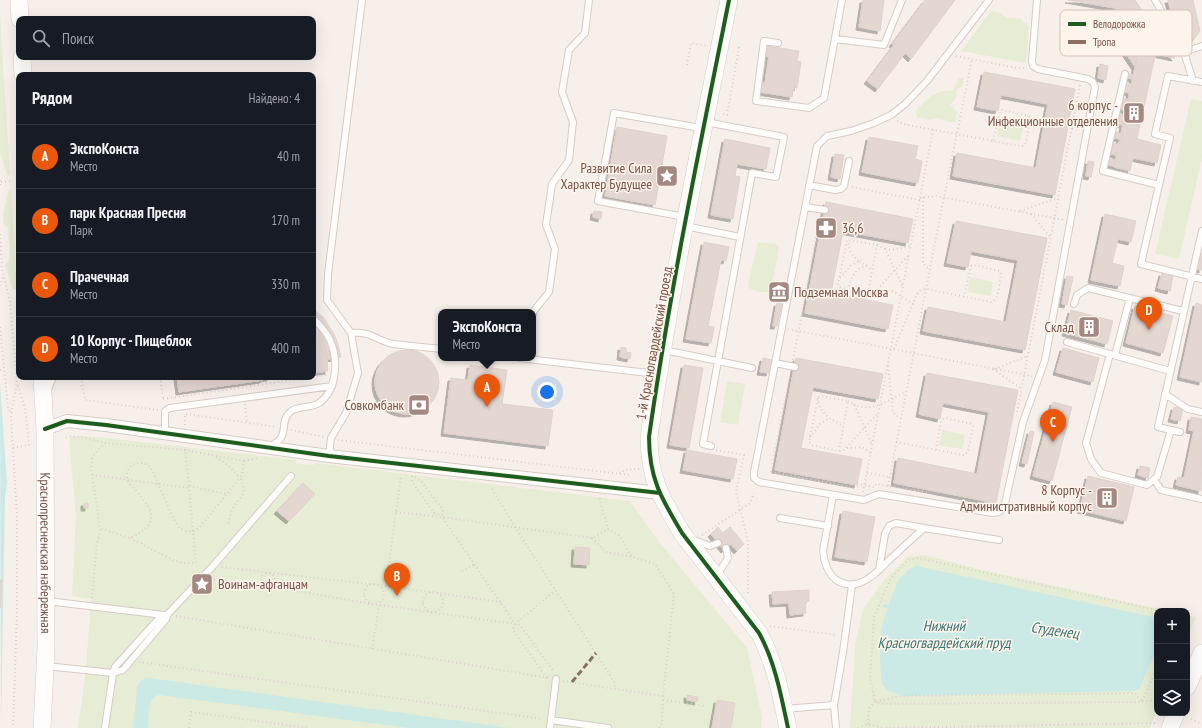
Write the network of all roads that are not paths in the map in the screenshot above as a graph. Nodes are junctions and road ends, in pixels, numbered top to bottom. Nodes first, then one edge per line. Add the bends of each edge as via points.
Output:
1 (19, 0) edge
2 (362, 0) edge
3 (589, 0) edge
4 (729, 0) edge
5 (842, 0) edge
6 (902, 0) edge
7 (989, 0) edge
8 (1037, 0) edge
9 (1156, 0) edge
10 (1161, 10) edge
11 (20, 16) edge
12 (835, 39) junction
13 (778, 43) dead end
14 (1202, 46) edge
15 (1192, 49) edge
16 (1185, 56) edge
17 (22, 60) edge
18 (23, 72) edge
19 (1125, 74) dead end
20 (1193, 81) junction
21 (1202, 82) edge
22 (704, 125) junction
23 (849, 161) dead end
24 (809, 185) junction
25 (1159, 185) junction
26 (805, 207) junction
27 (823, 210) road end
28 (686, 221) junction
29 (1202, 231) edge
30 (740, 237) junction
31 (1192, 276) junction
32 (1202, 279) edge
33 (1130, 298) junction
34 (1074, 304) dead end
35 (535, 309) edge
36 (1183, 311) junction
37 (316, 321) edge
38 (351, 333) junction
39 (1066, 342) dead end
40 (438, 349) edge
41 (662, 350) junction
42 (1112, 354) junction
43 (536, 359) edge
44 (717, 361) junction
45 (775, 363) junction
46 (793, 367) road end
47 (752, 368) dead end
48 (1170, 371) junction
49 (659, 374) junction
50 (42, 380) edge
51 (52, 380) edge
52 (332, 386) junction
53 (1165, 394) junction
54 (43, 402) junction
55 (1202, 412) edge
56 (45, 429) junction
57 (1171, 430) junction
58 (1180, 432) dead end
59 (165, 433) junction
60 (711, 446) road end
61 (264, 447) junction
62 (329, 456) junction
63 (291, 476) dead end
64 (1154, 480) junction
65 (660, 493) junction
66 (833, 495) junction
67 (1202, 499) edge
68 (780, 518) dead end
69 (828, 526) junction
70 (924, 528) junction
71 (688, 536) junction
72 (999, 540) dead end
73 (718, 542) dead end
74 (726, 548) dead end
75 (879, 570) junction
76 (716, 577) junction
77 (852, 585) junction
78 (46, 601) junction
79 (167, 615) junction
80 (1202, 653) edge
81 (45, 666) junction
82 (113, 673) junction
83 (556, 679) road end
84 (1190, 680) edge
85 (834, 705) junction
86 (784, 709) junction
87 (551, 720) junction
88 (42, 728) edge
89 (105, 728) edge
90 (550, 728) edge
91 (608, 728) edge
92 (788, 728) edge
93 (836, 728) edge

1 - 11 street
2 - 38 lane via 327,300
3 - 35 lane via 585,33 569,50 562,92 573,122 569,160 552,184 546,225 555,249 549,292
4 - 22 street, 1-й Красногвардейский проезд
5 - 12 lane
6 - 12 lane via 884,45
7 - 24 lane via 920,89 905,104 891,115 869,125 822,139 815,150
8 - 66 lane via 1033,66 1090,80 1095,87 1045,360 1023,422 1004,508 993,513 879,494 864,500
9 - 10 lane
12 - 13 lane via 824,98 809,108 756,101 764,41
14 - 15 lane
16 - 20 lane
17 - 18 street
19 - 25 lane via 1103,171
20 - 21 lane
20 - 25 lane via 1168,76 1156,134 1170,138
22 - 28 street, 1-й Красногвардейский проезд
22 - 28 lane via 614,112 598,201
22 - 30 lane via 784,137 776,177 752,173
23 - 24 lane via 844,186 841,189
24 - 26 lane
25 - 31 lane via 1141,264
26 - 27 lane
26 - 45 lane
28 - 30 lane
28 - 41 street, 1-й Красногвардейский проезд
29 - 31 lane
30 - 44 lane
31 - 32 lane
31 - 36 lane
33 - 34 lane via 1088,288 1077,296
33 - 36 lane
33 - 42 lane
36 - 48 lane
37 - 52 lane via 330,341 334,361
38 - 40 lane via 361,332 393,344
38 - 62 lane via 358,373 346,413 331,439
39 - 42 lane
41 - 44 lane
41 - 49 street, 1-й Красногвардейский проезд
42 - 48 lane
42 - 64 lane via 1086,443 1090,460 1101,473 1147,485
43 - 49 lane
44 - 47 lane
44 - 60 lane via 703,444
45 - 46 lane
45 - 66 lane via 754,478 758,482
48 - 53 lane
49 - 65 street, 1-й Красногвардейский проезд via 649,450 651,468
50 - 54 street, Краснопресненская набережная
51 - 54 lane
52 - 59 lane via 170,408 165,411
52 - 61 lane via 326,397 317,404 289,412 282,436 277,442
53 - 55 lane via 1188,409
53 - 57 lane via 1158,427
54 - 56 street, Краснопресненская набережная
56 - 59 street via 67,421
56 - 78 street, Краснопресненская набережная
57 - 58 lane
57 - 64 lane via 1157,478
59 - 61 street
61 - 62 street
62 - 65 street via 411,470
63 - 79 lane
64 - 67 lane via 1161,490
65 - 71 street, 1-й Красногвардейский проезд
66 - 69 lane
68 - 69 lane
69 - 77 lane via 823,552 825,564 838,581
70 - 72 lane
70 - 75 lane
70 - 75 lane via 896,523 889,526 885,534
71 - 73 lane via 710,546
71 - 76 street, 1-й Красногвардейский проезд
74 - 76 lane via 728,558
75 - 77 lane via 866,580
76 - 86 street, 1-й Красногвардейский проезд via 767,648
77 - 85 lane
78 - 79 lane
78 - 81 street, Краснопресненская набережная
79 - 82 lane via 160,617 115,666
79 - 82 lane via 123,670
80 - 84 street
81 - 82 lane
81 - 88 street, Краснопресненская набережная
82 - 89 lane
83 - 87 lane
85 - 86 lane
85 - 93 lane
86 - 92 street, 1-й Красногвардейский проезд
87 - 90 lane
87 - 91 lane

